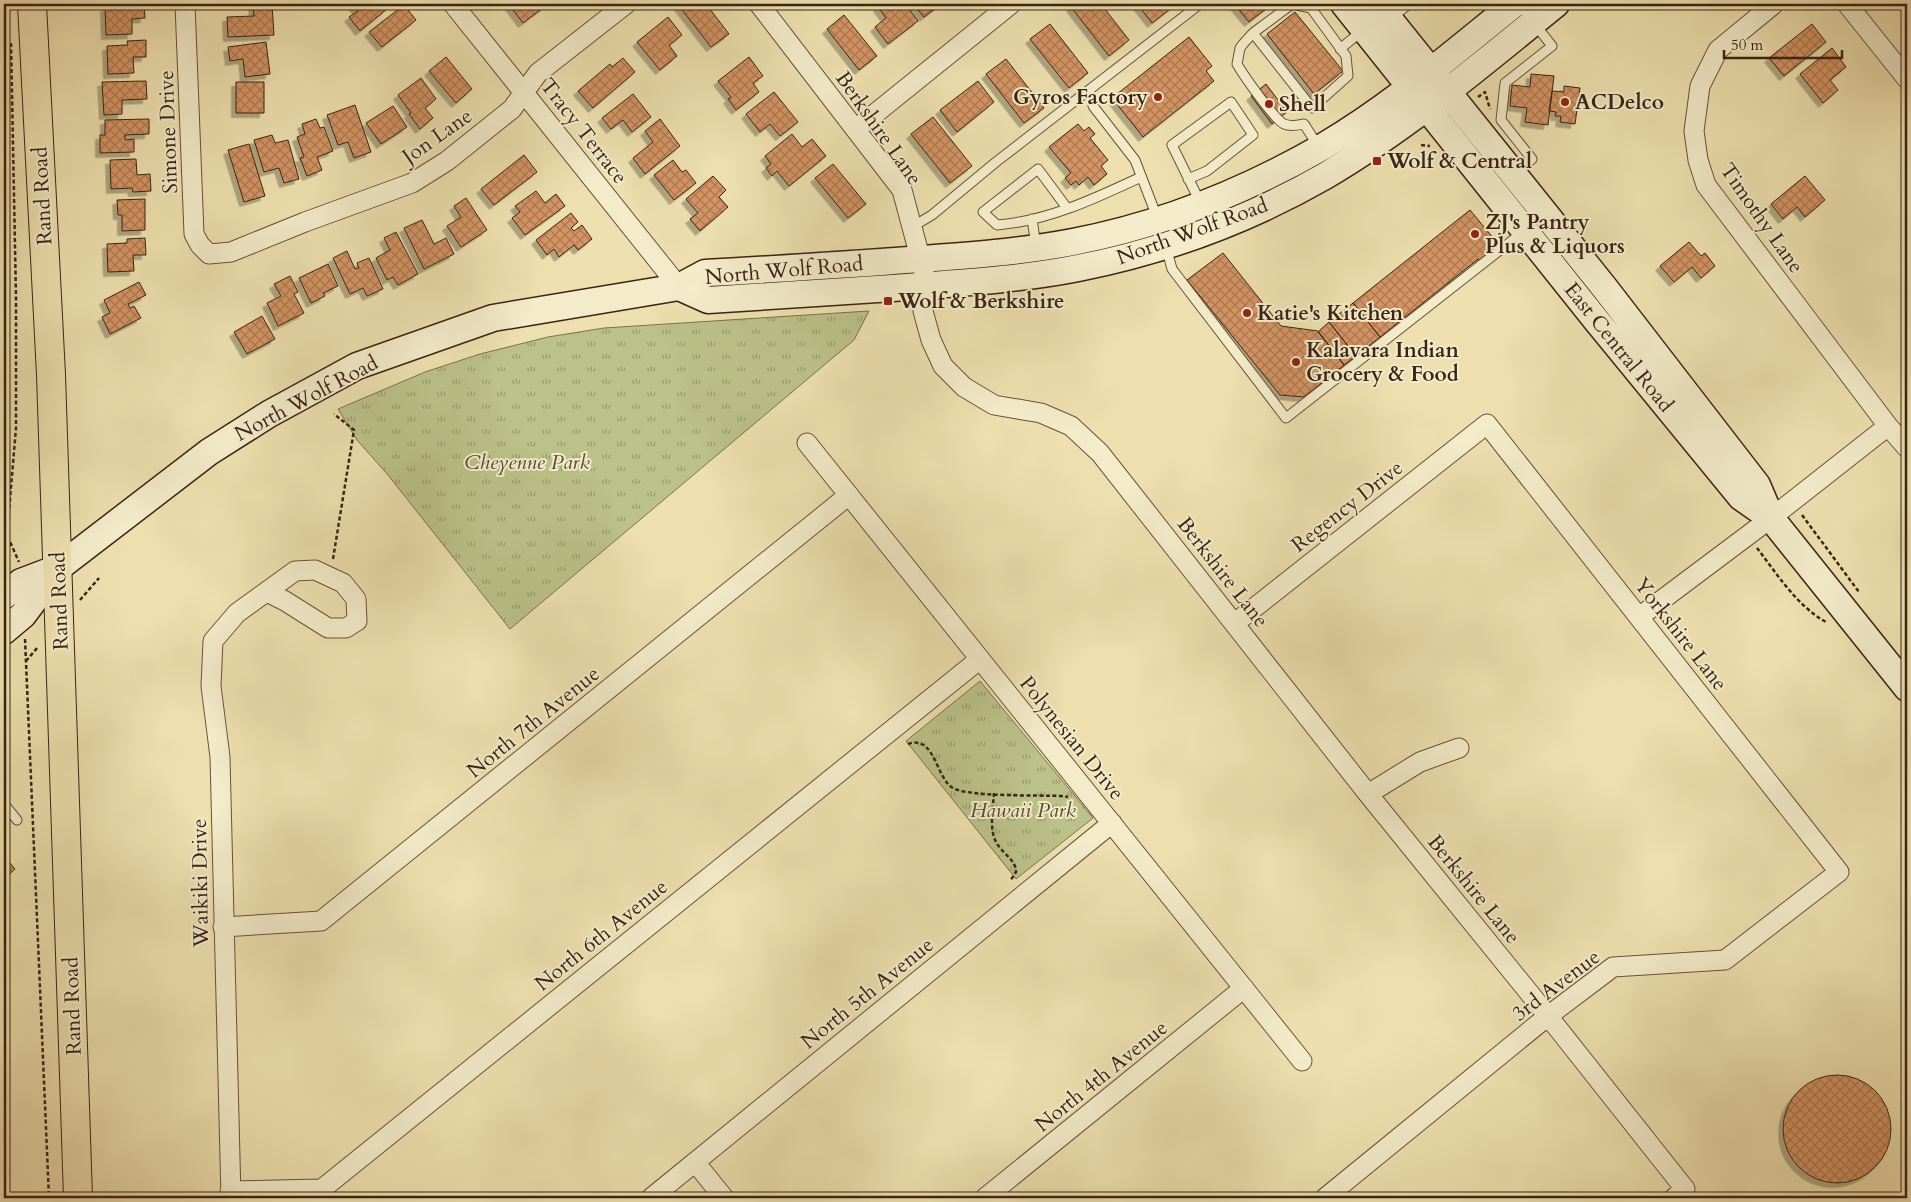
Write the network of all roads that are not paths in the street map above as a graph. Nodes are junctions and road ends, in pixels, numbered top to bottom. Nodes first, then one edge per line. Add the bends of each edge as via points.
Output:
1 (32, 4) edge
2 (185, 4) edge
3 (453, 4) edge
4 (626, 4) edge
5 (759, 4) edge
6 (1011, 4) edge
7 (1200, 4) edge
8 (1344, 4) edge
9 (1409, 4) edge
10 (1514, 4) edge
11 (1556, 4) edge
12 (1774, 4) edge
13 (1847, 4) edge
14 (1313, 6) edge
15 (1383, 12) edge
16 (1526, 13) edge
17 (1364, 29) junction
18 (1253, 33) junction
19 (1340, 49) junction
20 (1430, 70) junction
21 (1907, 79) edge
22 (1410, 86) junction
23 (1447, 91) junction
24 (525, 92) junction
25 (1093, 106) dead end
26 (1426, 107) junction
27 (1312, 108) junction
28 (1304, 124) junction
29 (856, 129) junction
30 (1319, 148) junction
31 (1513, 174) junction
32 (1141, 176) junction
33 (1188, 179) junction
34 (1201, 205) junction
35 (1067, 208) junction
36 (1032, 219) junction
37 (1158, 220) junction
38 (912, 227) junction
39 (1525, 230) junction
40 (1165, 245) junction
41 (1036, 248) junction
42 (209, 254) joint
43 (921, 259) junction
44 (924, 286) junction
45 (679, 287) junction
46 (1487, 424) joint
47 (1888, 426) junction
48 (807, 443) dead end
49 (1907, 448) edge
50 (849, 495) junction
51 (1771, 518) junction
52 (58, 568) junction
53 (266, 592) junction
54 (4, 596) edge
55 (1639, 616) junction
56 (1235, 624) junction
57 (4, 631) edge
58 (980, 659) junction
59 (1907, 688) edge
60 (1459, 748) dead end
61 (1368, 794) junction
62 (4, 804) edge
63 (17, 820) dead end
64 (1112, 823) junction
65 (1839, 872) joint
66 (223, 927) junction
67 (1244, 988) junction
68 (1548, 1016) junction
69 (1302, 1061) dead end
70 (695, 1162) junction
71 (1680, 1194) edge
72 (230, 1195) edge
73 (78, 1198) edge
74 (650, 1198) edge
75 (724, 1198) edge
76 (985, 1198) edge
77 (1325, 1198) edge

1 - 52 main road, Rand Road via 52,383
2 - 42 street, Simone Drive via 194,234
3 - 24 street, Tracy Terrace
4 - 24 street, Jon Lane via 538,73
5 - 29 street, Berkshire Lane
6 - 29 street
7 - 38 lane via 932,215
8 - 17 main road, East Central Road
9 - 15 lane
10 - 20 main road, North Wolf Road
11 - 16 main road, North Wolf Road
12 - 47 street, Timothy Lane via 1718,50 1700,86 1694,131 1698,160 1706,185
13 - 21 street
14 - 18 lane via 1292,4
14 - 19 lane
15 - 20 main road, East Central Road
16 - 23 main road, North Wolf Road
16 - 31 lane via 1552,46 1505,83 1501,120 1532,159
17 - 19 lane
17 - 22 main road, East Central Road
18 - 27 lane
18 - 28 lane via 1240,48 1237,64 1250,85 1284,124
19 - 27 lane via 1346,56 1348,76
20 - 22 main road, North Wolf Road
20 - 23 main road, East Central Road
22 - 26 main road, East Central Road
22 - 30 main road, North Wolf Road via 1376,113
23 - 26 main road, North Wolf Road
23 - 31 main road, East Central Road
24 - 42 street, Jon Lane via 512,109 447,161 412,183 230,252
24 - 45 street, Tracy Terrace
25 - 32 lane via 1135,160
26 - 39 main road, East Central Road
26 - 40 main road, North Wolf Road via 1381,141 1298,190 1246,216
27 - 28 lane
28 - 30 lane
29 - 38 street, Berkshire Lane via 902,190
30 - 34 main road, North Wolf Road via 1245,187
31 - 51 main road, East Central Road via 1757,485
32 - 35 lane via 1084,204
32 - 37 lane
33 - 33 lane via 1172,145 1231,102 1253,135 1207,171
33 - 34 lane
34 - 37 main road, North Wolf Road
35 - 36 lane
35 - 36 lane via 1038,169 984,212 997,225
36 - 41 lane
37 - 41 main road, North Wolf Road
38 - 43 street, Berkshire Lane
39 - 40 lane via 1286,418 1172,269
39 - 51 main road, East Central Road via 1741,498
40 - 44 main road, North Wolf Road via 1107,262 1051,273
41 - 43 main road, North Wolf Road
43 - 44 street, Berkshire Lane
43 - 45 main road, North Wolf Road via 704,273
44 - 45 main road, North Wolf Road via 708,300
44 - 56 street, Berkshire Lane via 925,318 931,340 944,366 964,387 994,405 1042,413 1071,426 1100,453
45 - 52 main road, North Wolf Road via 493,318 357,366 269,414 209,452
46 - 55 street, Yorkshire Lane
46 - 56 street, Regency Drive
47 - 49 street, Timothy Lane
47 - 51 street
48 - 50 street, Polynesian Drive
50 - 58 street, Polynesian Drive
50 - 66 street, North 7th Avenue via 322,921
51 - 55 street
51 - 59 main road, East Central Road
52 - 54 main road, North Wolf Road via 21,582
52 - 57 main road, North Wolf Road via 23,615
52 - 73 main road, Rand Road
53 - 53 street, Waikiki Drive via 328,628 346,628 357,621 356,599 343,583 315,570 295,571
53 - 66 street, Waikiki Drive via 237,613 213,642 211,686 220,758
55 - 65 street, Yorkshire Lane
56 - 61 street, Berkshire Lane
58 - 64 street, Polynesian Drive
58 - 72 street, North 6th Avenue via 322,1189
60 - 61 street via 1420,762
61 - 68 street, Berkshire Lane
62 - 63 lane
64 - 67 street, Polynesian Drive
64 - 70 street, North 5th Avenue
65 - 68 street, 3rd Avenue via 1726,960 1613,966
66 - 72 street, Waikiki Drive
67 - 69 street, Polynesian Drive
67 - 76 street, North 4th Avenue
68 - 71 street, Berkshire Lane
68 - 77 street, 3rd Avenue
70 - 74 street, North 5th Avenue
70 - 75 street

